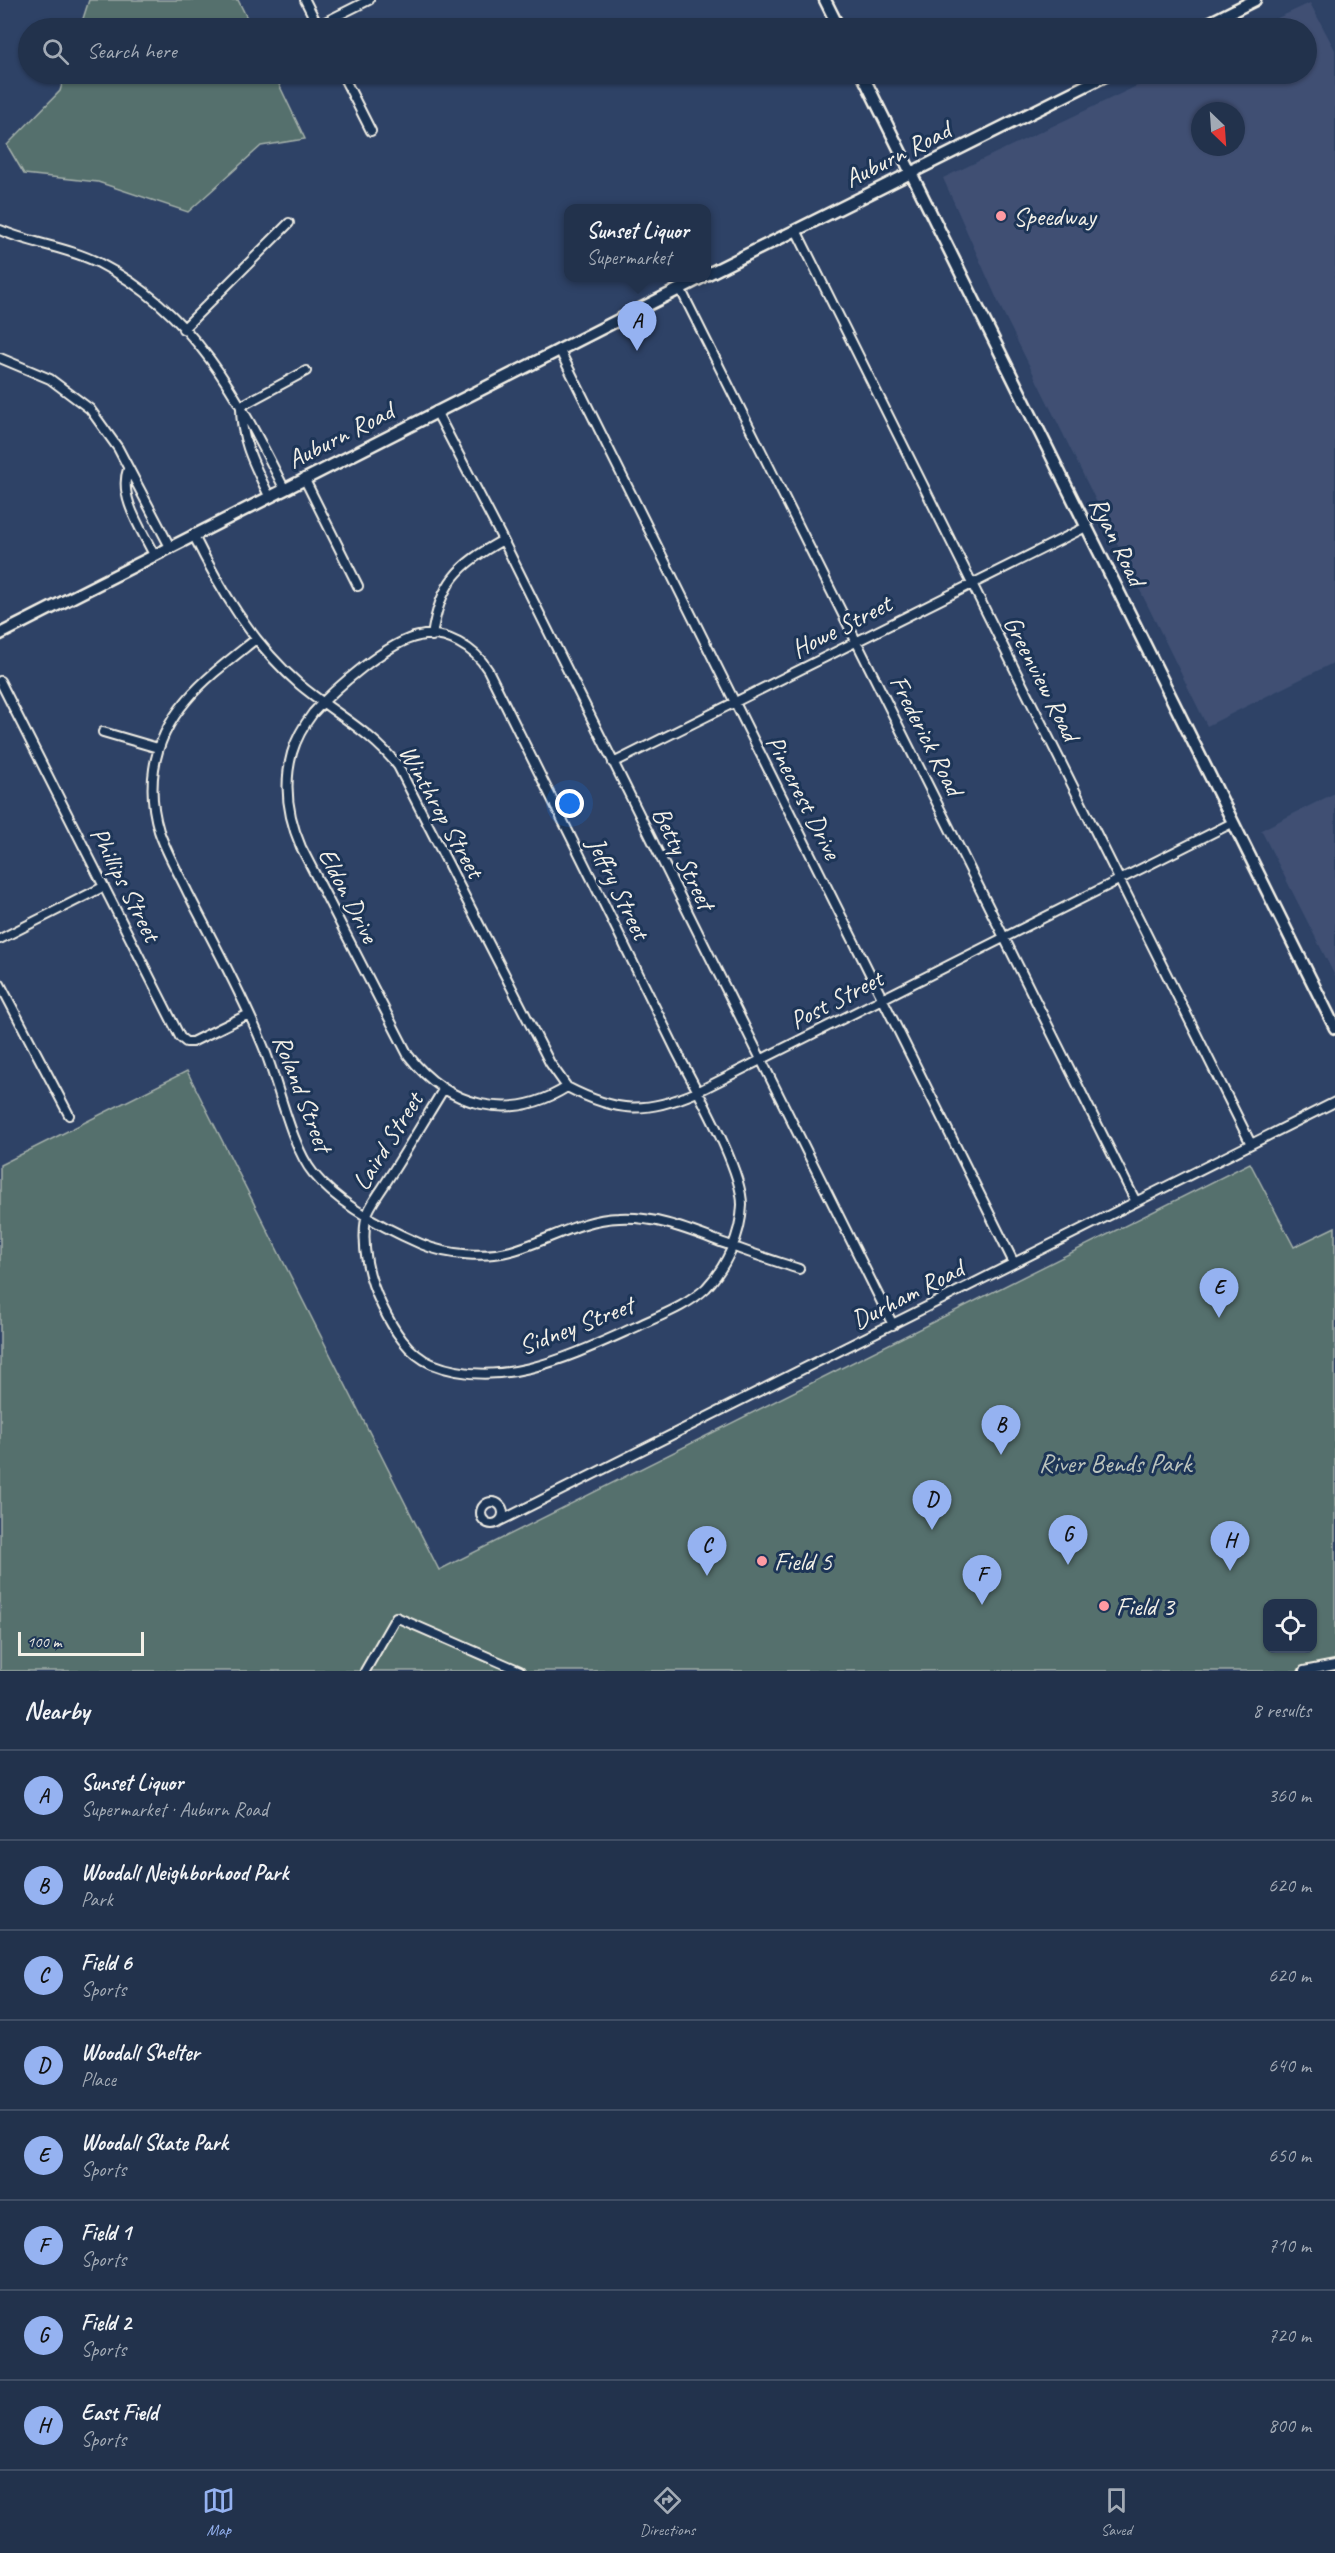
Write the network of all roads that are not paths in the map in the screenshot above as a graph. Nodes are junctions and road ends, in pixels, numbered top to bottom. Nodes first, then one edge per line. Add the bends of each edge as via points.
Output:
1 (305, 0) edge
2 (369, 0) edge
3 (825, 0) edge
4 (1255, 0) edge
5 (314, 18) edge
6 (335, 18) edge
7 (834, 18) edge
8 (1219, 18) edge
9 (347, 84) edge
10 (867, 84) edge
11 (1089, 84) edge
12 (371, 131) dead end
13 (911, 171) junction
14 (289, 223) dead end
15 (0, 230) edge
16 (796, 230) junction
17 (711, 272) edge
18 (693, 282) edge
19 (680, 288) junction
20 (183, 329) junction
21 (559, 349) junction
22 (0, 358) edge
23 (306, 371) dead end
24 (241, 406) junction
25 (436, 411) junction
26 (128, 469) junction
27 (304, 478) junction
28 (285, 488) junction
29 (269, 496) junction
30 (1086, 526) junction
31 (193, 534) junction
32 (503, 540) junction
33 (170, 547) junction
34 (154, 555) junction
35 (972, 584) junction
36 (358, 586) dead end
37 (0, 634) edge
38 (432, 636) junction
39 (256, 639) junction
40 (857, 641) junction
41 (0, 681) edge
42 (734, 702) junction
43 (323, 704) junction
44 (103, 732) dead end
45 (158, 748) junction
46 (614, 763) junction
47 (1232, 823) junction
48 (1120, 880) junction
49 (103, 887) junction
50 (1005, 938) junction
51 (0, 939) edge
52 (0, 984) edge
53 (882, 999) junction
54 (249, 1014) junction
55 (1335, 1028) edge
56 (761, 1060) junction
57 (567, 1087) junction
58 (443, 1090) junction
59 (697, 1092) junction
60 (1335, 1102) edge
61 (69, 1115) dead end
62 (1251, 1144) junction
63 (1136, 1202) junction
64 (366, 1215) junction
65 (732, 1246) junction
66 (1014, 1263) junction
67 (799, 1269) dead end
68 (893, 1325) junction
69 (499, 1505) junction
70 (513, 1514) junction
71 (498, 1522) junction
72 (1335, 1665) edge
73 (365, 1671) edge
74 (520, 1671) edge
75 (1304, 1671) edge

1 - 5 street
2 - 6 street
3 - 7 main road
4 - 8 main road
9 - 12 street
10 - 13 main road, Ryan Road
11 - 13 main road, Auburn Road
13 - 16 main road, Auburn Road
13 - 30 main road, Ryan Road
14 - 20 street
15 - 20 street via 98,262 146,292
16 - 17 main road, Auburn Road
16 - 35 street, Greenview Road
18 - 19 main road, Auburn Road
19 - 21 main road, Auburn Road
19 - 40 street, Frederick Road
20 - 24 street via 212,360
21 - 25 main road, Auburn Road
21 - 42 street, Pinecrest Drive
22 - 26 street via 50,379 90,409
23 - 24 street
24 - 28 street
24 - 29 street via 244,445
25 - 27 main road, Auburn Road
25 - 32 street, Betty Street
26 - 33 street
26 - 34 street via 127,495
27 - 28 main road, Auburn Road
27 - 36 street
28 - 29 main road, Auburn Road
29 - 31 main road, Auburn Road
30 - 35 street, Howe Street
30 - 47 main road, Ryan Road
31 - 33 main road, Auburn Road
31 - 39 street, Winthrop Street via 224,594
32 - 38 street via 458,570 440,602
32 - 46 street, Betty Street
33 - 34 main road, Auburn Road
34 - 37 main road, Auburn Road
35 - 40 street, Howe Street
35 - 48 street, Greenview Road
38 - 43 street, Jeffry Street via 417,636 391,647
38 - 59 street, Jeffry Street via 469,648 488,670
39 - 43 street, Winthrop Street
39 - 45 street, Roland Street via 191,693 171,719
40 - 42 street, Howe Street
40 - 50 street, Frederick Road
41 - 49 street, Phillips Street
42 - 46 street, Howe Street
42 - 53 street, Pinecrest Drive
43 - 57 street, Winthrop Street via 369,734 398,766 550,1063
43 - 58 street, Eldon Drive via 306,723 292,754 287,786 294,829 399,1041 416,1066
44 - 45 street
45 - 54 street, Roland Street via 153,792 159,830
46 - 56 street, Betty Street
47 - 48 street, Post Street
47 - 55 main road, Ryan Road
48 - 50 street, Post Street
48 - 62 street, Greenview Road
49 - 51 street
49 - 54 street, Phillips Street via 180,1037 192,1042
50 - 53 street, Post Street
50 - 63 street, Frederick Road
52 - 61 street
53 - 56 street, Post Street
53 - 66 street, Pinecrest Drive
54 - 64 street, Roland Street via 311,1171 328,1189
56 - 59 street, Post Street
56 - 68 street, Betty Street
57 - 58 street via 554,1096 510,1107 479,1104
57 - 59 street, Post Street via 603,1102 642,1109 672,1103
58 - 64 street, Laird Street
59 - 65 street, Jeffry Street via 739,1186 742,1205
60 - 62 street, Durham Road
62 - 63 street, Durham Road
63 - 66 street, Durham Road
64 - 65 street, Roland Street via 424,1246 471,1254 512,1250 571,1226 615,1218 664,1222
64 - 65 street, Sidney Street via 369,1274 397,1333 430,1364 476,1372 544,1365 679,1307 706,1287
65 - 67 street, Roland Street
66 - 68 street, Durham Road
68 - 70 street, Durham Road
69 - 70 street
69 - 71 street via 503,1514
69 - 71 street via 486,1505 482,1514 488,1523
70 - 71 street, Durham Road
72 - 75 street
73 - 74 street via 396,1617

